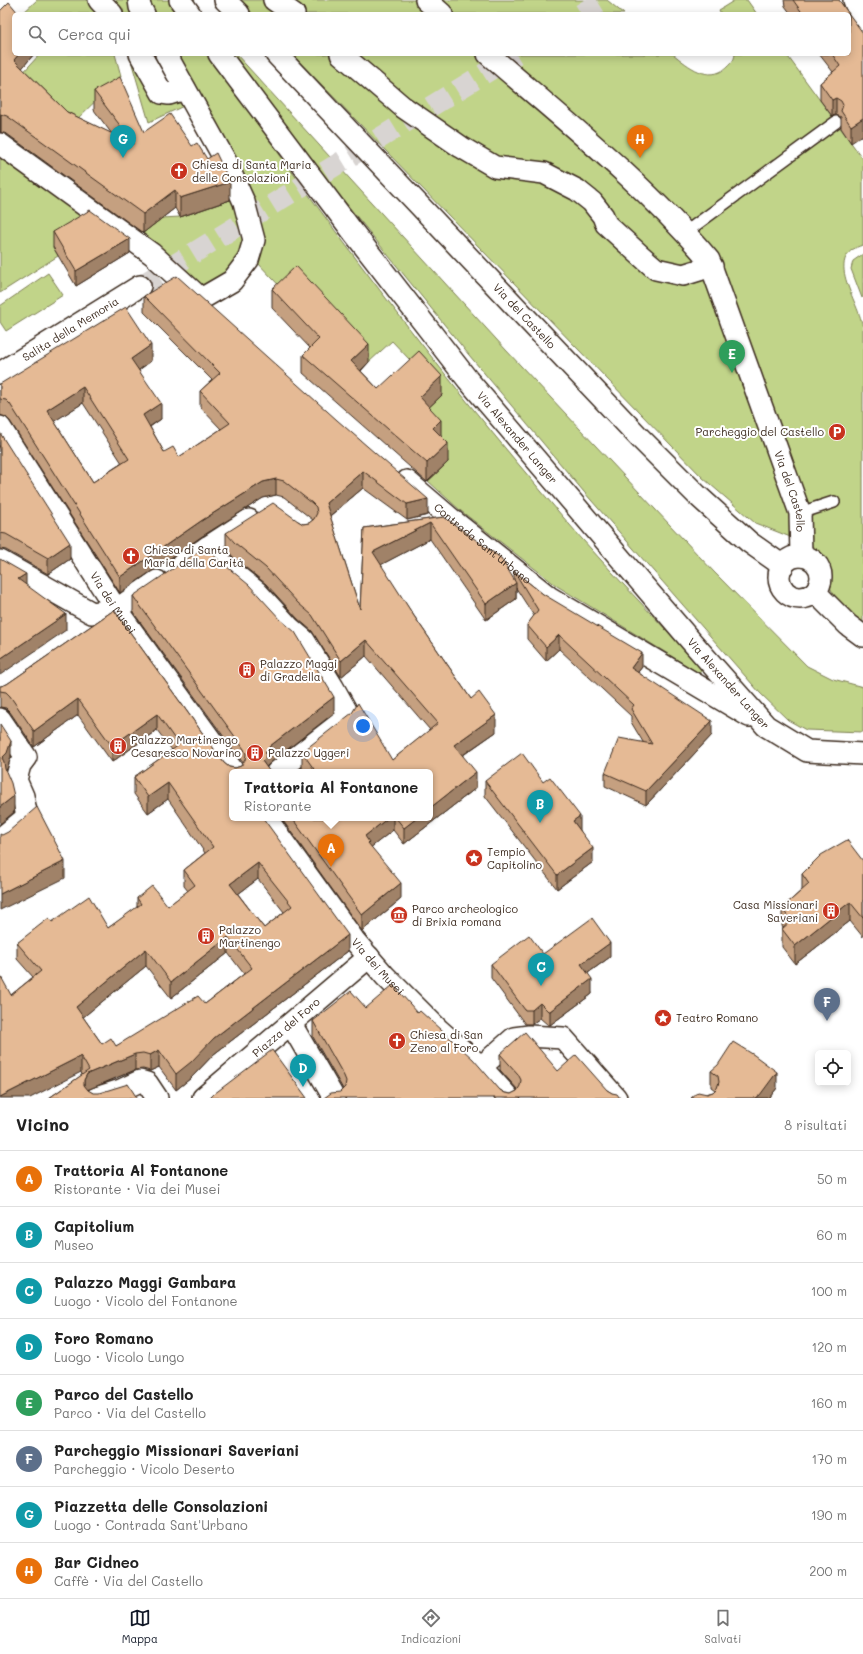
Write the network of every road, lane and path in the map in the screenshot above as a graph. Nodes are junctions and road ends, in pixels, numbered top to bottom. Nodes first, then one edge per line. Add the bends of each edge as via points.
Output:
1 (99, 0) edge
2 (139, 0) edge
3 (180, 0) edge
4 (226, 0) edge
5 (274, 0) edge
6 (426, 0) edge
7 (854, 0) edge
8 (110, 12) edge
9 (143, 12) edge
10 (189, 12) edge
11 (237, 12) edge
12 (291, 12) edge
13 (440, 12) edge
14 (863, 24) edge
15 (141, 56) edge
16 (167, 56) edge
17 (221, 56) edge
18 (278, 56) edge
19 (343, 56) edge
20 (490, 56) edge
21 (185, 89) junction
22 (836, 122) dead end
23 (0, 144) edge
24 (686, 232) junction
25 (712, 266) junction
26 (140, 286) tunnel mouth
27 (201, 299) junction
28 (219, 314) edge
29 (0, 373) edge
30 (0, 427) edge
31 (390, 466) edge
32 (834, 502) dead end
33 (263, 512) edge
34 (800, 513) junction
35 (207, 547) junction
36 (0, 561) edge
37 (792, 561) junction
38 (815, 592) junction
39 (116, 609) junction
40 (84, 632) edge
41 (863, 636) edge
42 (0, 719) edge
43 (766, 726) junction
44 (863, 754) edge
45 (232, 769) edge
46 (281, 769) edge
47 (268, 821) edge
48 (0, 839) edge
49 (370, 957) junction
50 (291, 1024) junction
51 (481, 1067) junction
52 (96, 1098) edge
53 (157, 1098) edge
54 (203, 1098) edge
55 (334, 1098) edge
56 (509, 1098) edge
57 (616, 1098) edge

1 - 8 street
2 - 9 street
3 - 10 street
4 - 11 street
5 - 12 street
6 - 13 street
7 - 14 street
15 - 21 street via 162,93 170,94
16 - 21 street
17 - 43 street, Via Alexander Langer via 468,380
18 - 37 street, Via del Castello via 697,496 749,542
19 - 25 street via 403,107 495,167 544,173 577,190 592,202 606,224 656,269 683,275
20 - 24 street, Via del Castello via 650,196
21 - 27 street via 225,160 244,202 254,240 248,260 232,281
22 - 24 lane
23 - 27 street via 152,254
24 - 25 street, Via del Castello
25 - 34 street, Via del Castello
26 - 29 street, Salita della Memoria
27 - 28 street
30 - 39 street, Via dei Musei
31 - 43 street, Contrada Sant'Urbano via 456,523 549,596
32 - 34 lane
33 - 35 street
34 - 37 street, Via del Castello
35 - 39 street
35 - 46 street via 227,568 257,592 304,640 347,712 344,720
36 - 39 street via 92,613
37 - 38 street, Via del Castello via 809,558 815,563 820,570 820,582
37 - 38 street, Via del Castello via 780,574 780,583 784,590 799,598 808,597
38 - 41 street via 848,625
39 - 40 street
39 - 45 street, Via dei Musei
42 - 48 street via 26,757 20,765 16,780 23,796 27,817
43 - 44 street, Via Alexander Langer via 807,751
47 - 49 street, Via dei Musei via 354,940
49 - 50 street, Piazza del Foro
49 - 51 street, Via dei Musei via 385,976 439,1030
50 - 54 street, Piazza del Foro
50 - 55 street
51 - 56 street, Via dei Musei
51 - 57 street via 514,1038 563,1038
52 - 53 street via 140,1082 147,1083

